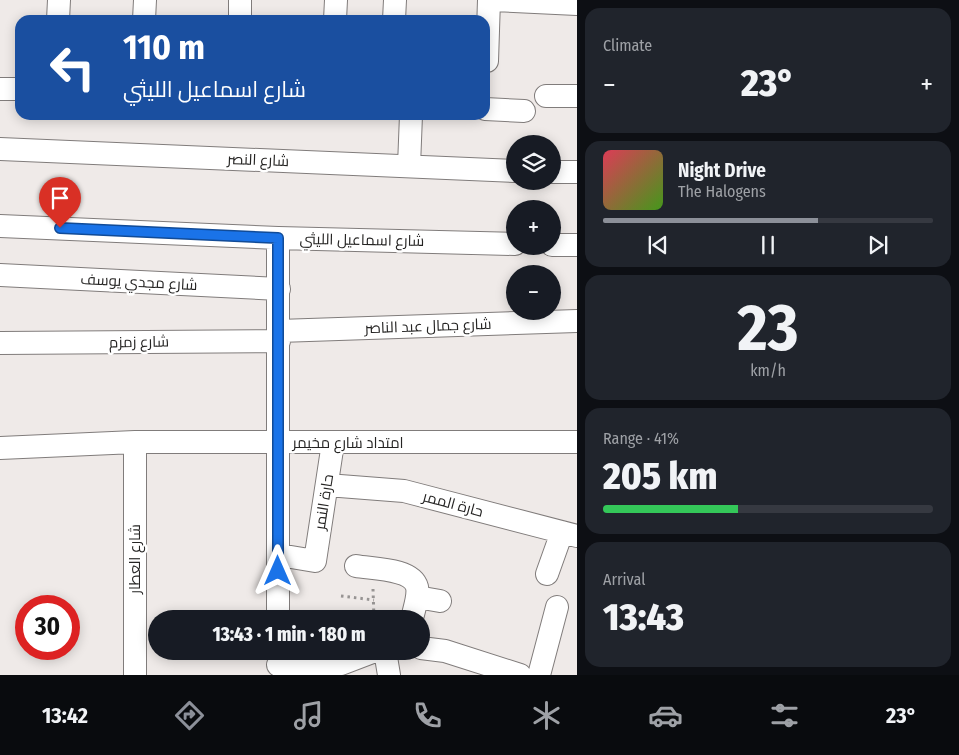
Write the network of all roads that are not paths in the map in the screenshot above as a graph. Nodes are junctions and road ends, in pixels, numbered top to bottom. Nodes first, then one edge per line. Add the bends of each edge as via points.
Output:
1 (59, 0) edge
2 (145, 0) edge
3 (240, 0) edge
4 (336, 0) edge
5 (395, 0) edge
6 (489, 0) edge
7 (494, 0) edge
8 (576, 4) edge
9 (58, 15) edge
10 (144, 15) edge
11 (240, 15) edge
12 (335, 15) edge
13 (394, 15) edge
14 (488, 15) edge
15 (0, 88) edge
16 (15, 89) edge
17 (546, 96) dead end
18 (576, 96) edge
19 (490, 109) edge
20 (524, 111) dead end
21 (412, 120) edge
22 (0, 149) edge
23 (409, 166) junction
24 (506, 171) edge
25 (561, 172) edge
26 (576, 172) edge
27 (0, 226) edge
28 (278, 238) junction
29 (506, 244) edge
30 (561, 245) edge
31 (576, 245) edge
32 (0, 275) edge
33 (279, 289) junction
34 (576, 321) edge
35 (278, 336) junction
36 (0, 343) edge
37 (135, 442) junction
38 (279, 442) junction
39 (333, 442) junction
40 (576, 442) edge
41 (0, 448) edge
42 (326, 485) junction
43 (569, 534) edge
44 (278, 555) junction
45 (356, 566) dead end
46 (547, 574) dead end
47 (440, 601) dead end
48 (557, 607) dead end
49 (414, 608) edge
50 (278, 610) edge
51 (430, 649) edge
52 (351, 660) edge
53 (386, 660) edge
54 (278, 664) edge
55 (136, 675) edge
56 (389, 675) edge
57 (520, 675) edge
58 (539, 675) edge

1 - 9 street
2 - 10 street
3 - 11 street
4 - 12 street
5 - 13 street
6 - 14 street
7 - 8 street
15 - 16 street
17 - 18 street
19 - 20 street
21 - 23 street
22 - 23 street, شارع النصر
23 - 24 street, شارع النصر
25 - 26 street
27 - 28 street, شارع اسماعيل الليثي
28 - 29 street, شارع اسماعيل الليثي
28 - 33 street
30 - 31 street
32 - 33 street, شارع مجدي يوسف
33 - 35 street
34 - 35 street, شارع جمال عبد الناصر
35 - 36 street, شارع زمزم
35 - 38 street
37 - 38 street, امتداد شارع مخيمر
37 - 41 street, امتداد شارع مخيمر
37 - 55 street, شارع العطار
38 - 39 street, امتداد شارع مخيمر
38 - 44 street
39 - 40 street, امتداد شارع مخيمر
39 - 42 street, حارة النمر
42 - 43 street, حارة الممر via 404,491
42 - 44 street, حارة النمر via 314,560
43 - 46 street
44 - 50 street
45 - 49 street via 407,575 414,580 417,588
47 - 49 street
48 - 58 street
51 - 57 street
52 - 54 street via 318,666
53 - 56 street

